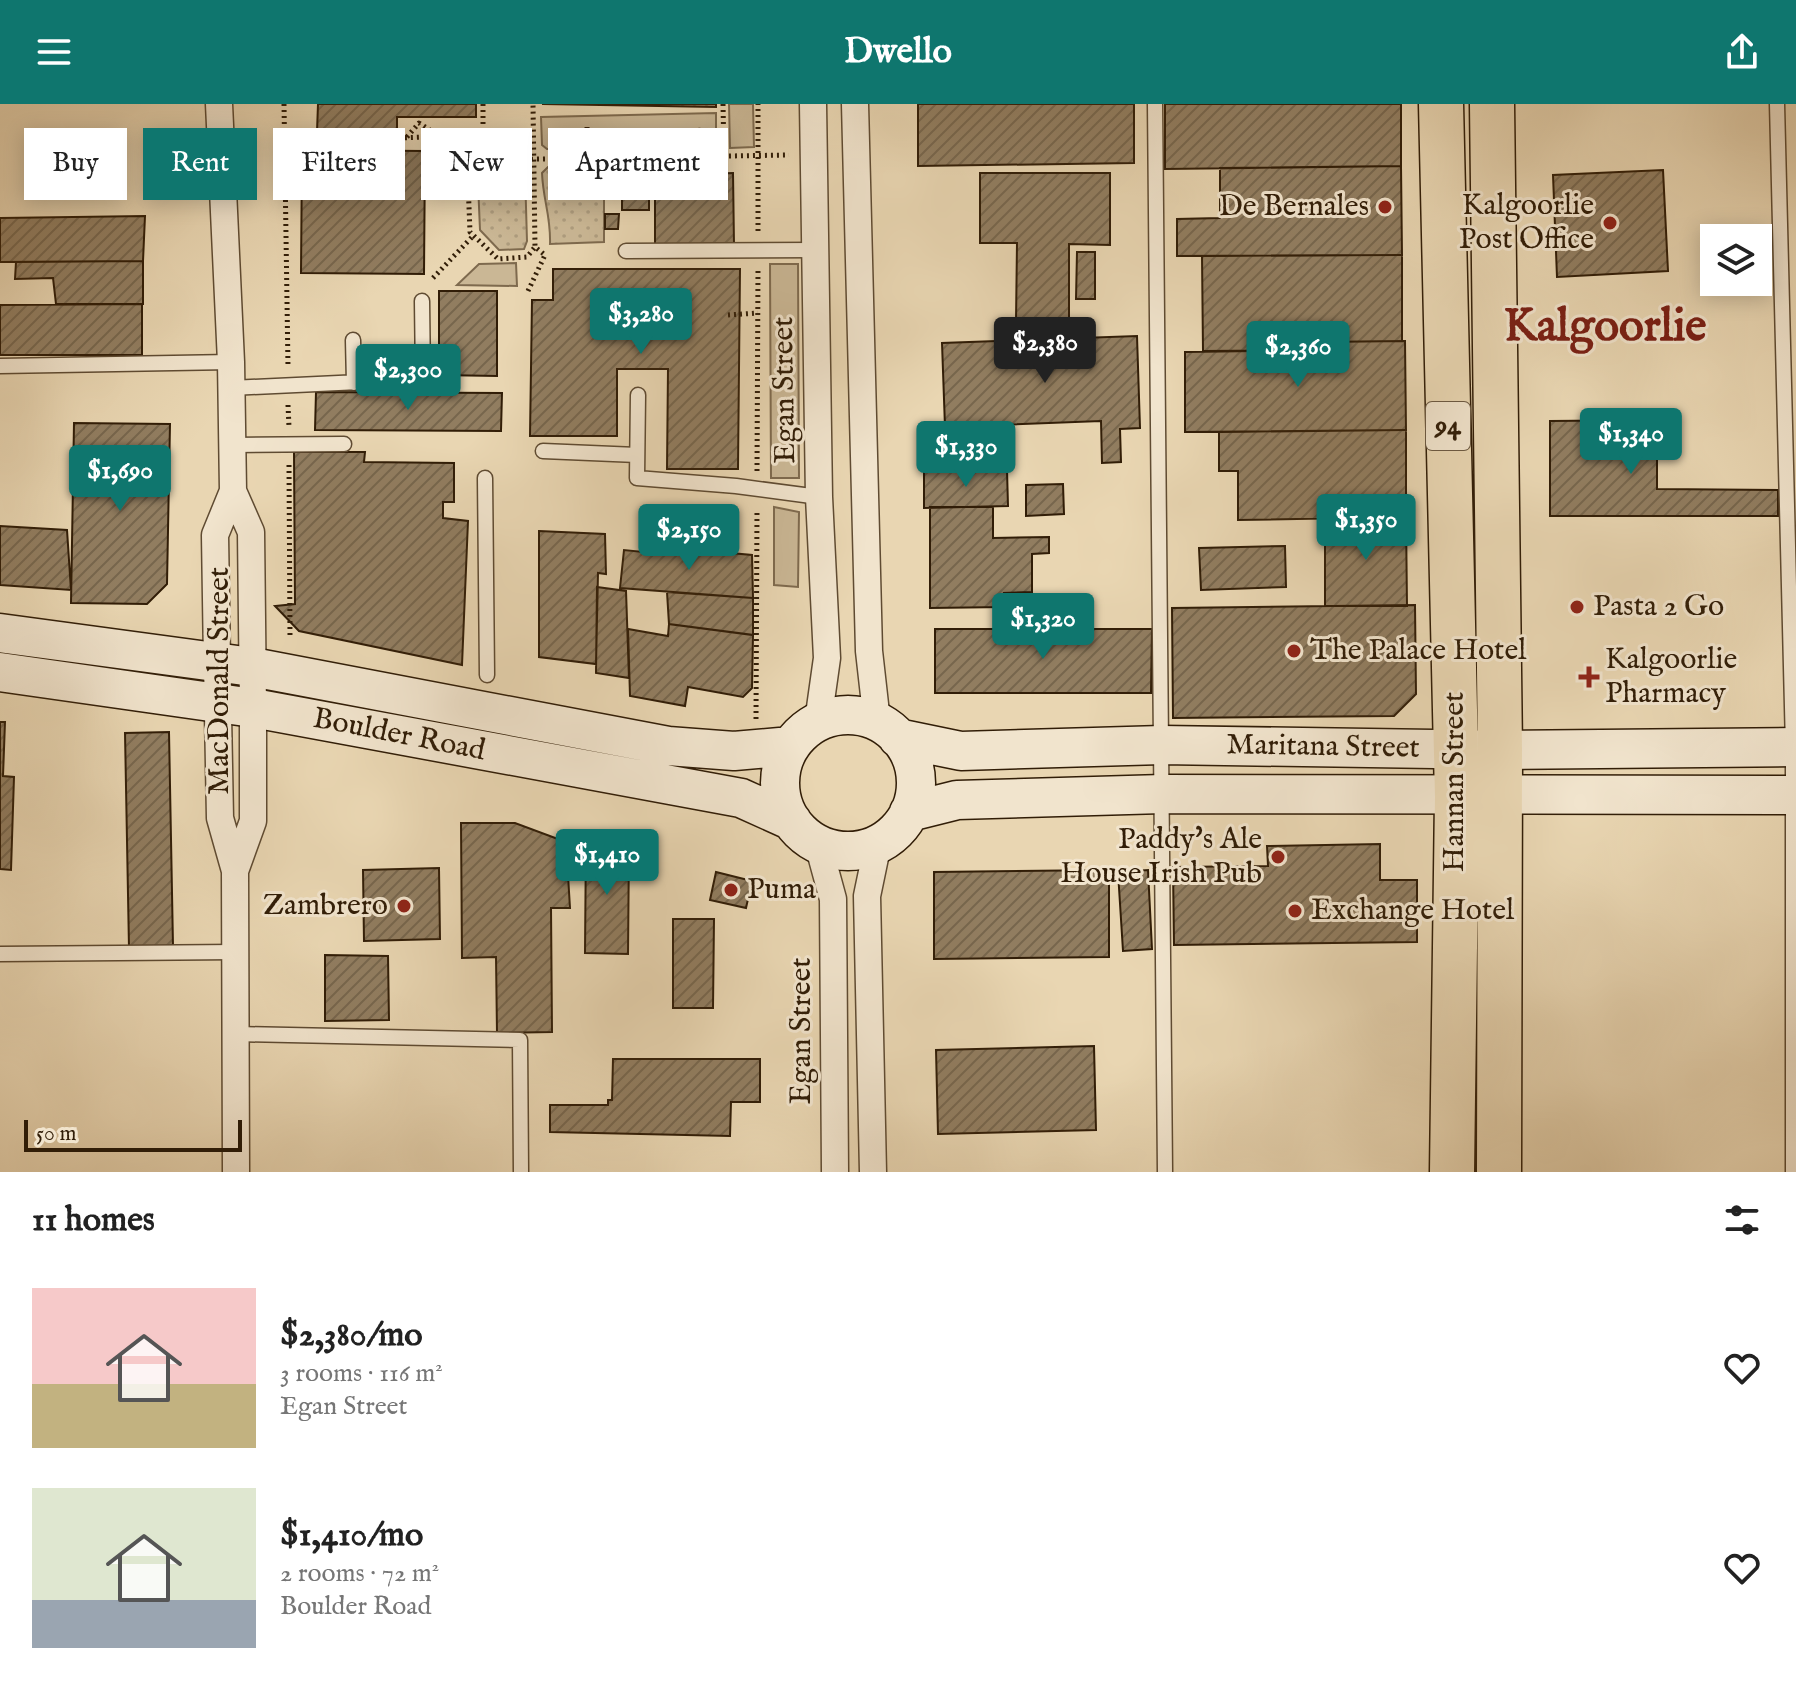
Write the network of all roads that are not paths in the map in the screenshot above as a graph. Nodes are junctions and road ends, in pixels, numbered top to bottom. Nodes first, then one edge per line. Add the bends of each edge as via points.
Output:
1 (219, 104) edge
2 (813, 104) edge
3 (855, 104) edge
4 (1155, 104) edge
5 (1441, 104) edge
6 (1492, 104) edge
7 (1777, 104) edge
8 (815, 250) junction
9 (626, 251) dead end
10 (422, 301) dead end
11 (353, 340) dead end
12 (0, 366) edge
13 (231, 375) junction
14 (354, 383) junction
15 (638, 395) dead end
16 (344, 444) dead end
17 (233, 445) junction
18 (543, 451) dead end
19 (637, 455) junction
20 (485, 478) dead end
21 (233, 491) junction
22 (819, 497) junction
23 (0, 633) edge
24 (235, 664) junction
25 (0, 672) edge
26 (487, 675) dead end
27 (235, 706) junction
28 (888, 730) junction
29 (804, 734) junction
30 (1162, 745) junction
31 (1794, 747) edge
32 (1456, 749) junction
33 (1500, 750) junction
34 (1163, 794) junction
35 (1793, 796) edge
36 (1457, 797) junction
37 (1500, 797) junction
38 (909, 812) junction
39 (805, 832) junction
40 (878, 843) junction
41 (235, 871) junction
42 (236, 952) junction
43 (0, 954) edge
44 (237, 1034) junction
45 (236, 1172) edge
46 (521, 1172) edge
47 (835, 1172) edge
48 (873, 1172) edge
49 (1165, 1172) edge
50 (1452, 1172) edge
51 (1499, 1172) edge
52 (1793, 1172) edge

1 - 13 street, MacDonald Street
2 - 8 street, Egan Street
3 - 28 street via 869,651
4 - 30 lane
5 - 32 highway, Hannan Street / 94
6 - 33 highway, Hannan Street / 94
7 - 31 lane
8 - 9 lane
8 - 22 street, Egan Street
10 - 14 lane via 423,379
11 - 14 lane
12 - 13 lane
13 - 14 lane
13 - 17 street, MacDonald Street
15 - 19 lane
16 - 17 lane
17 - 21 street, MacDonald Street
18 - 19 lane
19 - 22 lane via 637,478
20 - 26 lane
21 - 24 street, MacDonald Street via 251,532
21 - 24 street, MacDonald Street via 215,535
22 - 29 street, Egan Street via 827,658
23 - 24 main road, Boulder Road
24 - 27 street, MacDonald Street
24 - 27 street, MacDonald Street
24 - 29 main road, Boulder Road via 668,746 734,751
25 - 27 main road, Boulder Road
27 - 39 main road, Boulder Road via 741,798
27 - 41 street, MacDonald Street via 220,818
27 - 41 street, MacDonald Street via 253,821
28 - 29 main road, Boulder Road via 843,715
28 - 30 main road, Maritana Street via 961,751
28 - 38 main road via 908,752 916,779
29 - 39 main road via 781,770 780,786
30 - 32 main road, Maritana Street
30 - 34 lane
31 - 33 main road, Maritana Street
31 - 35 lane
32 - 33 main road, Maritana Street
32 - 36 highway, Hannan Street / 94
33 - 37 highway, Hannan Street / 94
34 - 36 main road, Maritana Street
34 - 38 main road, Maritana Street via 957,800
34 - 49 lane
35 - 37 main road, Maritana Street
35 - 52 lane
36 - 37 main road, Maritana Street
36 - 50 highway, Hannan Street / 94
37 - 51 highway, Hannan Street / 94
38 - 40 main road
39 - 40 main road, Boulder Road via 845,851
39 - 47 street, Egan Street via 833,899
40 - 48 street via 867,896
41 - 42 street, MacDonald Street
42 - 43 lane
42 - 44 street, MacDonald Street
44 - 45 street, MacDonald Street
44 - 46 lane via 520,1040

